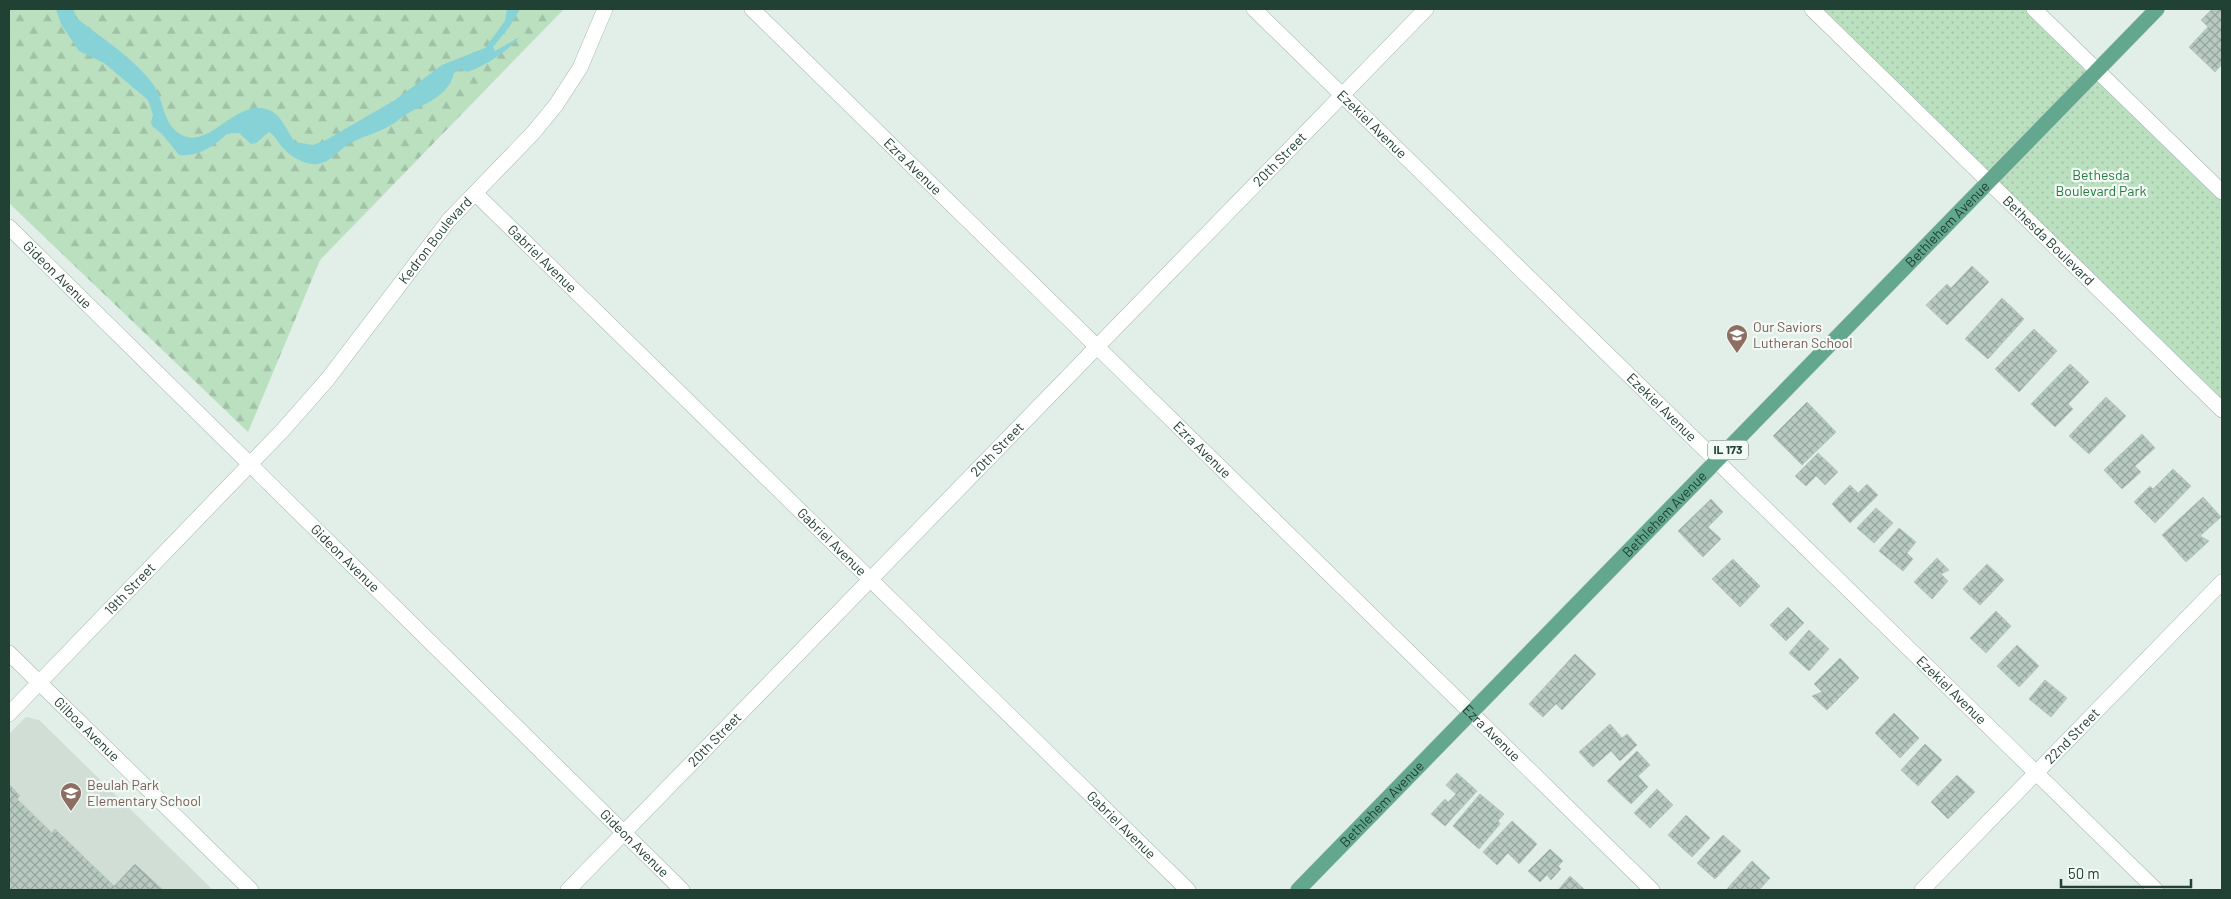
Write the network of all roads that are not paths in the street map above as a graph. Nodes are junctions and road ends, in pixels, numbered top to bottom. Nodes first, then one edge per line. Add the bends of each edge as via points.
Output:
1 (605, 9) edge
2 (752, 9) edge
3 (1254, 9) edge
4 (1426, 9) edge
5 (1812, 9) edge
6 (2034, 9) edge
7 (2157, 9) edge
8 (2097, 70) junction
9 (1342, 95) junction
10 (1989, 181) junction
11 (2222, 192) edge
12 (475, 193) junction
13 (9, 227) edge
14 (1097, 347) junction
15 (2222, 410) edge
16 (1716, 461) junction
17 (250, 464) junction
18 (871, 579) junction
19 (2222, 582) edge
20 (9, 653) edge
21 (39, 682) junction
22 (1471, 713) junction
23 (9, 714) edge
24 (2036, 773) junction
25 (623, 833) junction
26 (251, 890) edge
27 (568, 890) edge
28 (682, 890) edge
29 (1188, 890) edge
30 (1298, 890) edge
31 (1652, 890) edge
32 (1922, 890) edge
33 (2156, 890) edge

1 - 12 street, Kedron Boulevard via 580,68 556,105
2 - 14 street, Ezra Avenue
3 - 9 street, Ezekiel Avenue
4 - 9 street, 20th Street
5 - 10 street, Bethesda Boulevard
6 - 8 street
7 - 8 main road, Bethlehem Avenue / IL 173
8 - 10 main road, Bethlehem Avenue / IL 173
8 - 11 street
9 - 14 street, 20th Street
9 - 16 street, Ezekiel Avenue
10 - 15 street, Bethesda Boulevard
10 - 16 main road, Bethlehem Avenue / IL 173
12 - 17 street, Kedron Boulevard via 449,220 327,380
12 - 18 street, Gabriel Avenue
13 - 17 street, Gideon Avenue
14 - 18 street, 20th Street
14 - 22 street, Ezra Avenue
16 - 22 main road, Bethlehem Avenue / IL 173
16 - 24 street, Ezekiel Avenue
17 - 21 street, 19th Street
17 - 25 street, Gideon Avenue
18 - 25 street, 20th Street
18 - 29 street, Gabriel Avenue
19 - 24 street, 22nd Street
20 - 21 street, Gilboa Avenue
21 - 23 street, 19th Street
21 - 26 street, Gilboa Avenue
22 - 30 main road, Bethlehem Avenue / IL 173
22 - 31 street, Ezra Avenue
24 - 32 street, 22nd Street
24 - 33 street, Ezekiel Avenue
25 - 27 street, 20th Street
25 - 28 street, Gideon Avenue

